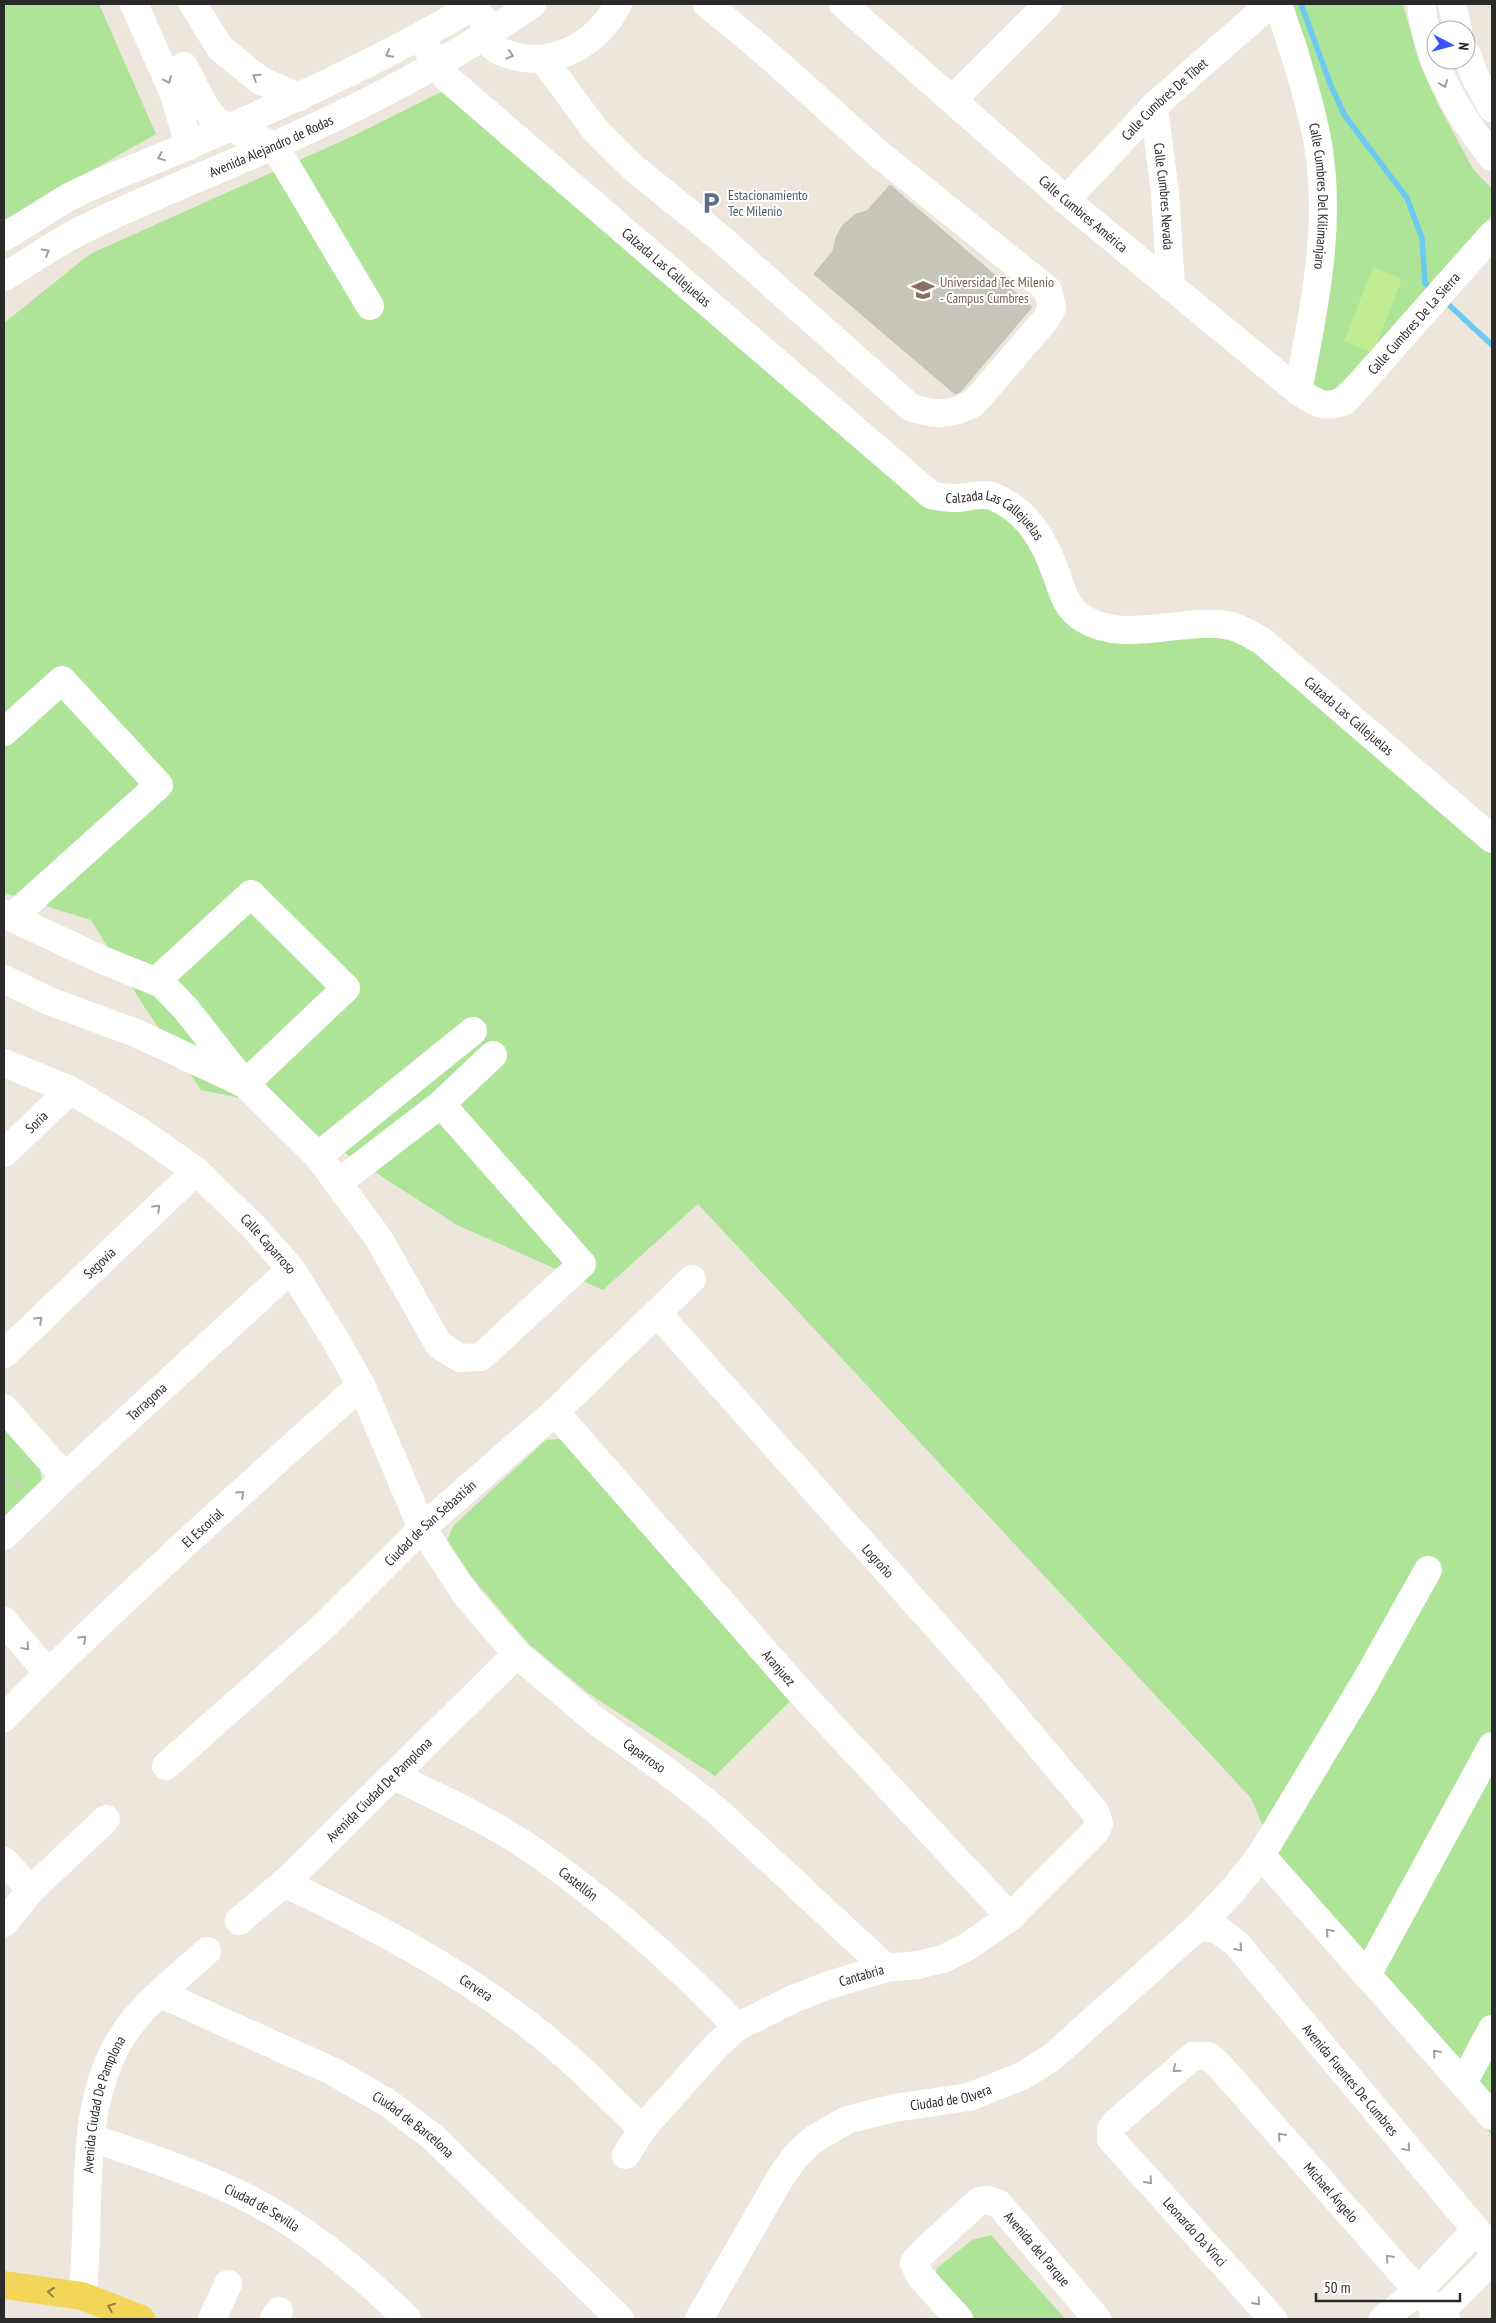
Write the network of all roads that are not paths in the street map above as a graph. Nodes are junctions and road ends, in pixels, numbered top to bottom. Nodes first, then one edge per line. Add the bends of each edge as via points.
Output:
1 (193, 4) edge
2 (477, 4) edge
3 (487, 4) edge
4 (532, 4) edge
5 (618, 4) edge
6 (707, 4) edge
7 (844, 4) edge
8 (1048, 4) edge
9 (1270, 4) edge
10 (1278, 4) edge
11 (1421, 4) edge
12 (137, 11) edge
13 (420, 38) junction
14 (484, 38) junction
15 (220, 48) junction
16 (544, 59) junction
17 (438, 65) junction
18 (184, 66) junction
19 (1472, 70) edge
20 (300, 97) junction
21 (953, 99) junction
22 (1154, 106) junction
23 (1492, 108) edge
24 (230, 128) junction
25 (189, 146) junction
26 (274, 146) junction
27 (1492, 157) edge
28 (1066, 200) junction
29 (1492, 235) edge
30 (4, 237) edge
31 (4, 277) edge
32 (1172, 287) junction
33 (370, 306) dead end
34 (1298, 391) junction
35 (1332, 406) joint
36 (4, 732) edge
37 (1492, 839) edge
38 (8, 916) edge
39 (4, 980) edge
40 (156, 981) junction
41 (473, 1031) dead end
42 (494, 1055) dead end
43 (4, 1063) edge
44 (245, 1084) junction
45 (70, 1090) junction
46 (441, 1104) junction
47 (4, 1153) edge
48 (318, 1156) junction
49 (196, 1171) junction
50 (338, 1183) junction
51 (291, 1269) junction
52 (692, 1279) dead end
53 (657, 1312) junction
54 (4, 1354) edge
55 (361, 1385) junction
56 (4, 1408) edge
57 (555, 1412) junction
58 (64, 1477) junction
59 (422, 1528) junction
60 (4, 1536) edge
61 (1428, 1570) dead end
62 (4, 1621) edge
63 (517, 1654) junction
64 (48, 1673) junction
65 (4, 1718) edge
66 (1492, 1746) edge
67 (166, 1766) dead end
68 (394, 1776) junction
69 (1095, 1812) joint
70 (106, 1820) dead end
71 (1262, 1855) junction
72 (4, 1861) edge
73 (284, 1883) junction
74 (31, 1890) junction
75 (1010, 1917) junction
76 (239, 1921) dead end
77 (4, 1923) edge
78 (1198, 1927) junction
79 (207, 1951) dead end
80 (886, 1968) junction
81 (1367, 1975) junction
82 (161, 1994) junction
83 (737, 2027) junction
84 (1492, 2029) edge
85 (1463, 2083) junction
86 (1492, 2116) edge
87 (642, 2129) junction
88 (91, 2138) junction
89 (1116, 2145) joint
90 (626, 2156) dead end
91 (1484, 2240) edge
92 (1492, 2260) edge
93 (228, 2284) dead end
94 (4, 2286) edge
95 (1418, 2291) junction
96 (82, 2296) junction
97 (1440, 2317) edge
98 (141, 2319) edge
99 (212, 2319) edge
100 (407, 2319) edge
101 (620, 2319) edge
102 (698, 2319) edge
103 (959, 2319) edge
104 (1097, 2319) edge
105 (1273, 2319) edge
106 (1383, 2319) edge

1 - 15 street
2 - 13 street
3 - 14 street
4 - 14 street, Avenida Alejandro de Rodas
5 - 16 street via 607,22 588,41 564,55
6 - 16 street via 880,155 1048,290 1052,308 1046,319 974,403 945,414 927,413 910,407 719,237 630,164 596,131
7 - 21 street, Calle Cumbres América
8 - 21 street
9 - 22 street, Calle Cumbres De Tíbet
10 - 34 street, Calle Cumbres Del Kilimanjaro via 1301,70 1317,140 1322,204 1317,292
11 -> 27 street via 1424,32 1445,88 1468,127
12 - 18 street
12 -> 25 street via 174,94
13 - 17 street, Calzada Las Callejuelas
13 -> 20 street
14 -> 16 street via 500,52
14 - 17 street, Avenida Alejandro de Rodas
15 - 18 street via 218,61 210,73 196,75
20 -> 15 street via 261,81
17 - 26 street, Avenida Alejandro de Rodas
17 - 37 street, Calzada Las Callejuelas via 448,79 932,494 955,498 989,495 1011,505 1043,541 1068,607 1084,620 1104,628 1126,630 1210,624 1231,626 1250,634
18 - 24 street via 203,104 214,118
19 - 23 street
20 - 24 street
21 - 28 street, Calle Cumbres América
22 - 28 street, Calle Cumbres De Tíbet
22 - 32 street, Calle Cumbres Nevada
24 - 25 street
24 - 26 street
25 -> 30 street via 109,178
31 -> 26 street, Avenida Alejandro de Rodas via 132,206
26 - 33 street
28 - 32 street, Calle Cumbres América
29 - 35 street, Calle Cumbres De La Sierra via 1344,401
32 - 34 street, Calle Cumbres América
34 - 35 street, Calle Cumbres América via 1318,405
36 - 38 street via 62,680 159,785
38 - 40 street
39 - 44 street via 49,1001 136,1033
40 - 44 street via 186,1009
40 - 44 street via 251,894 346,988
41 - 48 street
42 - 46 street
43 - 45 street, Calle Caparroso
44 - 48 street
45 - 47 street, Soria
45 - 49 street, Calle Caparroso via 139,1131
46 - 50 street
46 - 50 street via 582,1264 481,1357 460,1358 439,1345 379,1239
48 - 50 street
49 - 51 street, Calle Caparroso via 254,1227
54 -> 49 street, Segovia
51 - 55 street, Calle Caparroso
51 - 58 street, Tarragona
52 - 53 street, Ciudad de San Sebastián
53 - 57 street, Ciudad de San Sebastián
53 - 69 street, Logroño via 981,1676
55 - 59 street, Calle Caparroso
64 -> 55 street, El Escorial
56 - 58 street
57 - 59 street, Ciudad de San Sebastián
57 - 75 street, Aranjuez via 801,1694
58 - 60 street, Tarragona
59 - 63 street, Caparroso via 467,1596
59 - 67 street, Ciudad de San Sebastián via 326,1624
61 - 71 street, Ciudad de Olvera
62 -> 64 street
63 - 68 street, Avenida Ciudad De Pamplona
63 - 80 street, Caparroso via 596,1721 715,1809
64 - 65 street, El Escorial
66 - 81 street
68 - 73 street, Avenida Ciudad De Pamplona
68 - 83 street, Castellón via 462,1809 530,1849 648,1940
69 - 75 street, Cantabria via 1099,1824 1095,1832
70 - 74 street
71 - 78 street, Ciudad de Olvera
81 -> 71 street
72 - 74 street
73 - 76 street, Avenida Ciudad De Pamplona
73 - 87 street, Cervera via 359,1918 443,1966 538,2033 600,2086
74 - 77 street
75 - 80 street, Cantabria via 967,1948 943,1959
78 -> 91 street, Avenida Fuentes De Cumbres via 1217,1929 1236,1943
78 - 102 street, Ciudad de Olvera via 1051,2058 1022,2076 969,2097 871,2112 839,2124 814,2139 782,2174
79 - 82 street, Avenida Ciudad De Pamplona
80 - 83 street, Cantabria via 793,1999
85 -> 81 street
82 - 88 street, Avenida Ciudad De Pamplona via 124,2033 109,2060 98,2089
82 - 101 street, Ciudad de Barcelona via 334,2072 388,2103 434,2138
83 - 87 street, Cantabria
84 - 85 street
85 - 86 street
87 - 90 street, Cantabria
88 - 96 street, Avenida Ciudad De Pamplona
88 - 100 street, Ciudad de Sevilla via 170,2164 285,2219 366,2280
95 -> 89 street, Michael Ángelo via 1208,2056 1189,2058 1115,2123 1111,2134
89 -> 105 street, Leonardo Da Vinci
91 - 95 street
92 - 97 street
93 - 99 street
96 -> 94 main road
95 - 97 street, Michael Ángelo
95 - 106 street
98 -> 96 main road
103 - 104 street, Avenida del Parque via 920,2276 914,2263 979,2201 988,2200 999,2204

